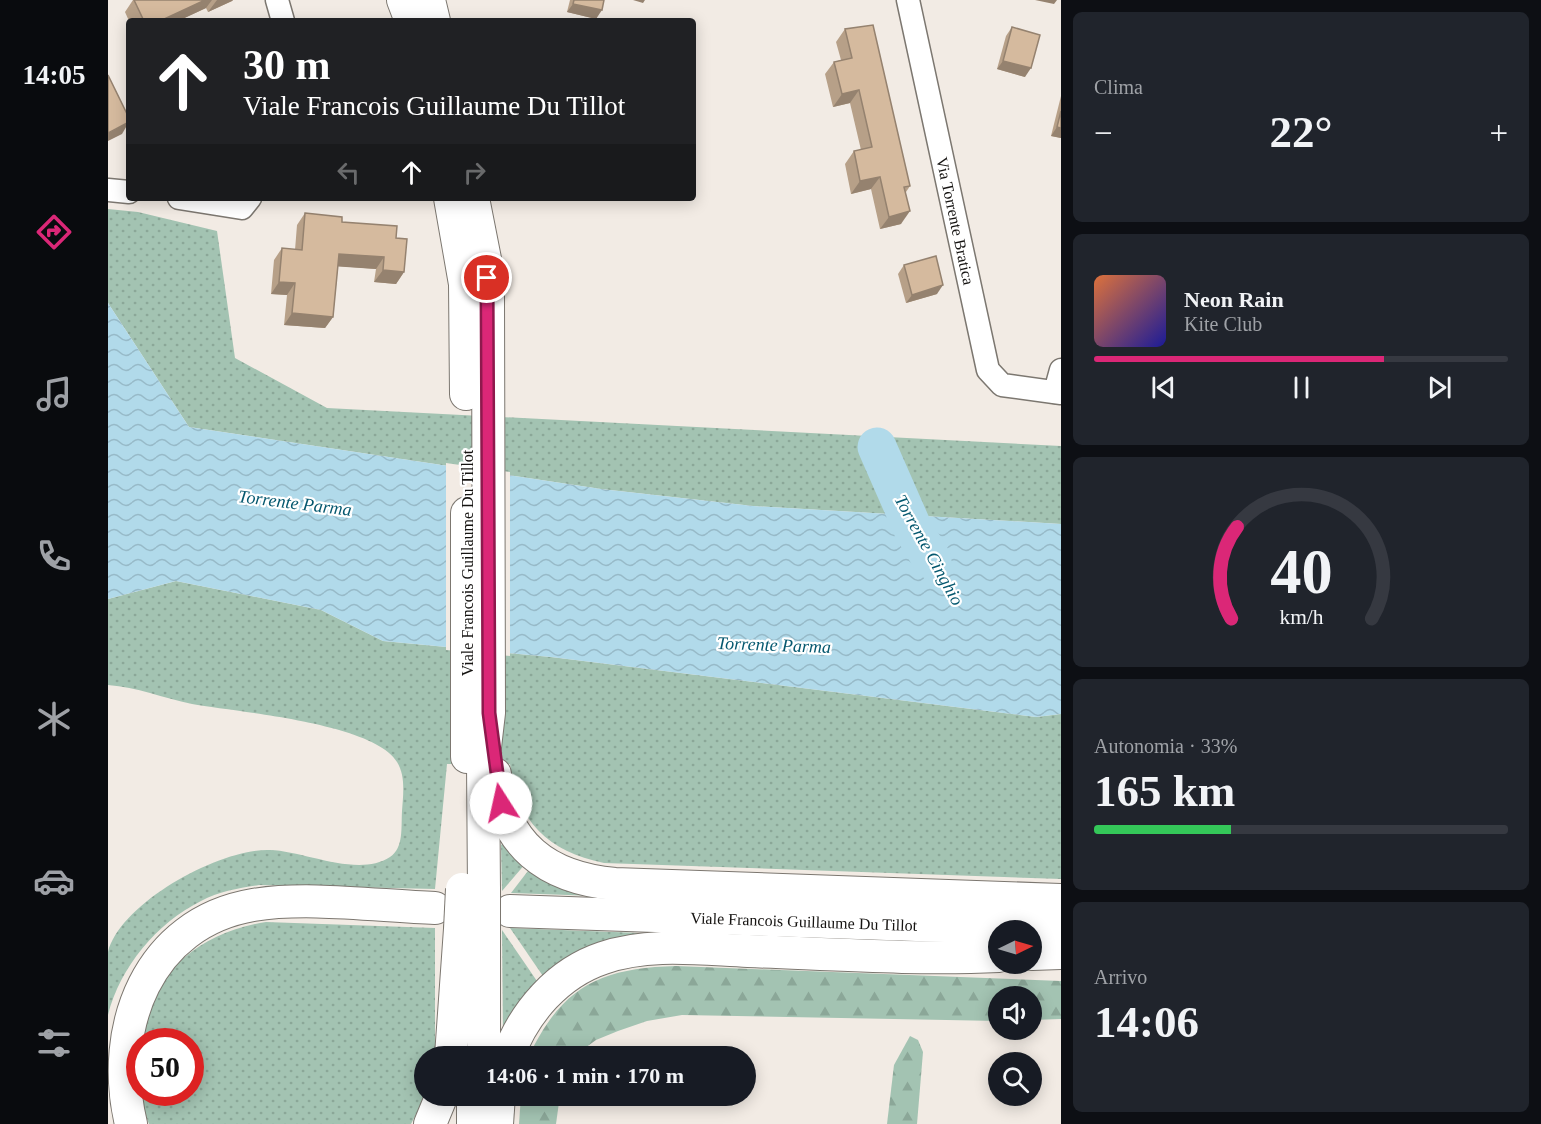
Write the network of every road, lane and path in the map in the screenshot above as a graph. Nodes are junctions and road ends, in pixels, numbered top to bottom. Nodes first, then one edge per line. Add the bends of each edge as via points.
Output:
1 (277, 0) edge
2 (404, 0) edge
3 (429, 0) edge
4 (908, 0) edge
5 (282, 18) edge
6 (410, 18) edge
7 (433, 18) edge
8 (108, 190) edge
9 (126, 192) edge
10 (198, 201) edge
11 (248, 201) edge
12 (451, 201) edge
13 (474, 201) edge
14 (477, 368) junction
15 (1061, 370) edge
16 (1058, 392) edge
17 (482, 764) junction
18 (1061, 900) edge
19 (435, 908) dead end
20 (510, 911) dead end
21 (472, 929) junction
22 (1061, 930) edge
23 (1061, 952) edge
24 (1042, 953) edge
25 (988, 956) edge
26 (453, 1046) edge
27 (473, 1046) edge
28 (483, 1046) edge
29 (512, 1046) edge
30 (437, 1106) edge
31 (473, 1106) edge
32 (484, 1106) edge
33 (498, 1106) edge
34 (131, 1124) edge
35 (430, 1124) edge
36 (473, 1124) edge
37 (484, 1124) edge
38 (497, 1124) edge

1 - 5 street
2 - 6 main road
3 - 7 main road
4 - 16 street, Via Torrente Bratica via 988,370 1002,385
8 - 9 street
10 - 11 street via 242,208
12 - 14 main road, Viale Francois Guillaume Du Tillot
13 - 14 main road, Viale Francois Guillaume Du Tillot via 487,278
14 - 17 main road, Viale Francois Guillaume Du Tillot
14 - 17 main road, Viale Francois Guillaume Du Tillot via 489,713
15 - 16 street
17 - 18 main road via 516,834 542,861 574,878 615,884
17 - 21 main road, Viale Francois Guillaume Du Tillot, bridge
19 - 34 main road via 270,903 222,914 182,936 144,978 125,1018 120,1076
20 - 22 main road, Viale Francois Guillaume Du Tillot
21 - 26 main road
21 - 27 main road
21 - 28 main road
23 - 24 main road
25 - 29 main road via 673,948 626,951 588,964 553,988 520,1028
30 - 35 main road
31 - 36 main road
32 - 37 main road
33 - 38 main road

